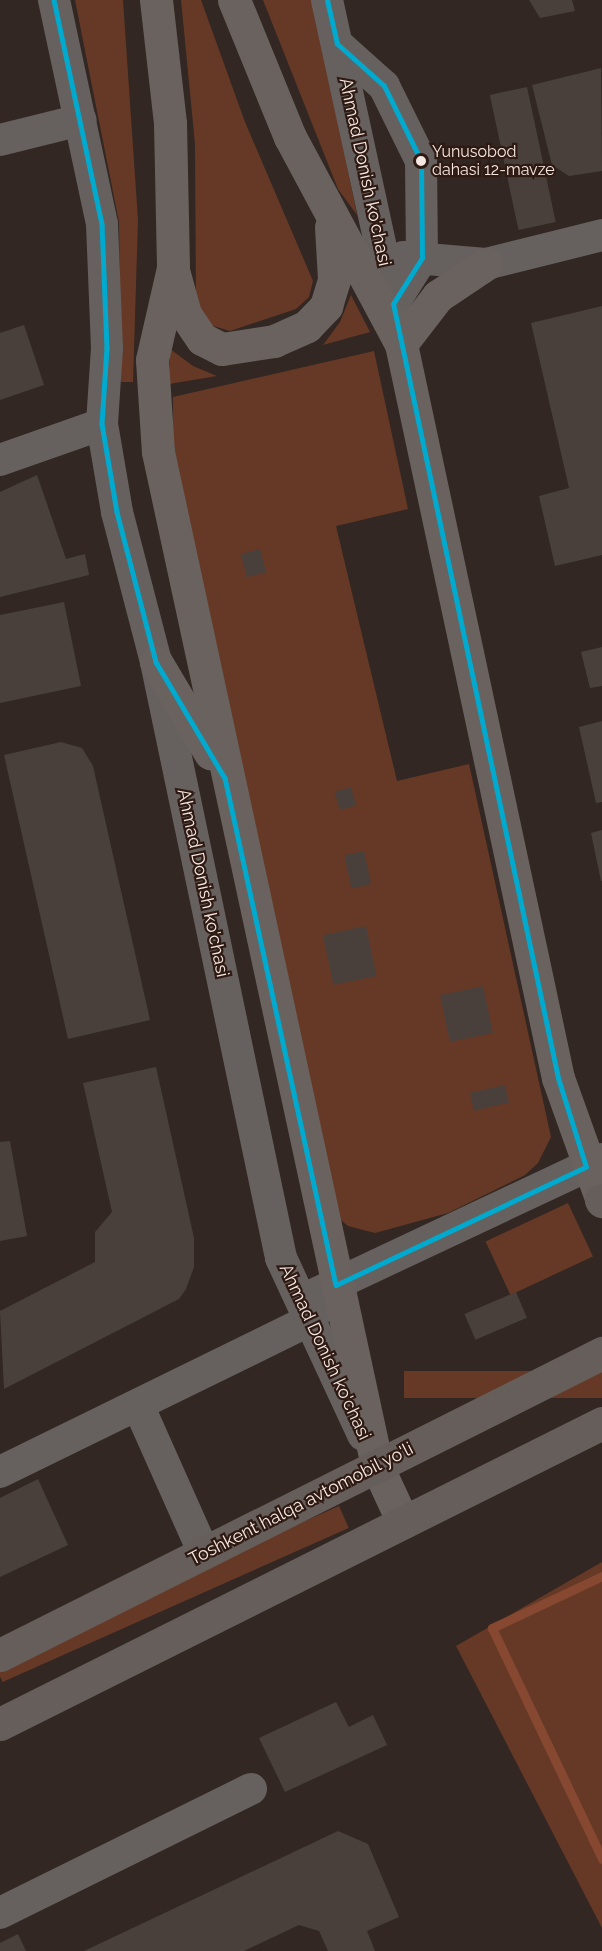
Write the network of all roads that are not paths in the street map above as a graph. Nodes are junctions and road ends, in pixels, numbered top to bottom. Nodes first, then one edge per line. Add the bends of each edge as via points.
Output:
1 (54, 0) edge
2 (156, 0) edge
3 (234, 0) edge
4 (327, 0) edge
5 (337, 44) junction
6 (81, 120) junction
7 (0, 140) edge
8 (331, 219) junction
9 (602, 235) edge
10 (349, 252) junction
11 (382, 255) junction
12 (422, 258) junction
13 (486, 264) junction
14 (173, 268) junction
15 (393, 304) junction
16 (401, 344) junction
17 (102, 424) junction
18 (0, 460) edge
19 (156, 662) junction
20 (225, 778) junction
21 (594, 1163) edge
22 (602, 1200) edge
23 (336, 1285) junction
24 (305, 1310) junction
25 (602, 1353) edge
26 (138, 1405) junction
27 (602, 1423) edge
28 (377, 1466) junction
29 (0, 1472) edge
30 (403, 1522) junction
31 (204, 1553) junction
32 (0, 1655) edge
33 (0, 1724) edge
34 (251, 1789) dead end
35 (0, 1913) edge

1 - 6 street, Ahmad Donish ko'chasi
2 - 14 main road, Ahmad Donish ko'chasi via 170,123
3 - 8 main road, Ahmad Donish ko'chasi
4 - 5 street, Ahmad Donish ko'chasi
5 - 11 street, Ahmad Donish ko'chasi
5 - 12 street via 384,86 421,161
6 - 7 street
6 - 17 street, Ahmad Donish ko'chasi via 105,253
8 - 10 main road, Ahmad Donish ko'chasi
8 - 14 main road, Ahmad Donish ko'chasi via 334,279 326,306 307,326 274,341 222,349 202,339 185,314
9 - 13 street
10 - 11 street
10 - 16 main road, Ahmad Donish ko'chasi
11 - 12 street
11 - 15 street, Ahmad Donish ko'chasi
12 - 13 street
12 - 15 street
13 - 16 main road via 438,296
14 - 20 main road, Ahmad Donish ko'chasi via 156,329 152,400 182,580
15 - 16 street, Ahmad Donish ko'chasi
16 - 21 main road, Ahmad Donish ko'chasi via 558,1078
17 - 18 street
17 - 19 street, Ahmad Donish ko'chasi via 117,512
19 - 20 main road
19 - 24 street, Ahmad Donish ko'chasi via 282,1258
20 - 23 main road, Ahmad Donish ko'chasi
21 - 22 main road, Ahmad Donish ko'chasi
21 - 23 street
23 - 24 street
23 - 28 main road, Ahmad Donish ko'chasi
24 - 26 street
24 - 28 street, Ahmad Donish ko'chasi
25 - 28 highway, Toshkent halqa avtomobil yo'li
26 - 29 street
26 - 31 street
27 - 30 highway
28 - 30 main road
28 - 31 highway, Toshkent halqa avtomobil yo'li
30 - 33 highway
31 - 32 highway, Toshkent halqa avtomobil yo'li
34 - 35 street

